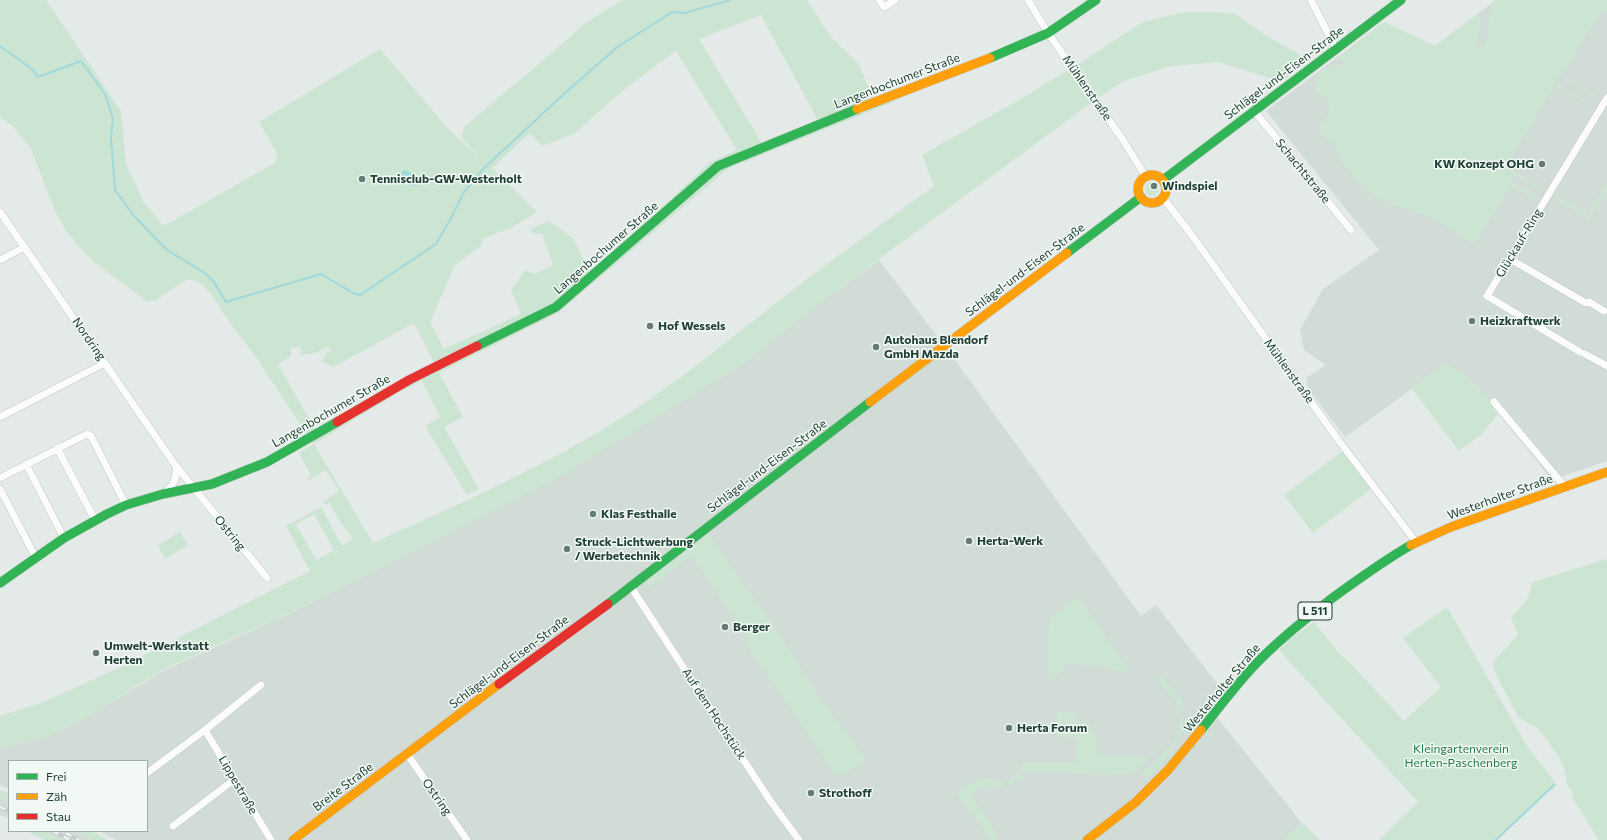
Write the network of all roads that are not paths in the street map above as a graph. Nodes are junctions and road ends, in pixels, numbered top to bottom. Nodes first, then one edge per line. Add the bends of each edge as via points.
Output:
1 (879, 0) edge
2 (895, 0) edge
3 (1028, 0) edge
4 (1096, 0) edge
5 (1311, 0) edge
6 (1401, 0) edge
7 (1048, 33) junction
8 (1336, 49) junction
9 (1607, 98) edge
10 (1255, 112) junction
11 (1146, 177) junction
12 (1163, 180) junction
13 (1141, 197) junction
14 (1163, 198) junction
15 (0, 212) edge
16 (1351, 230) dead end
17 (25, 247) junction
18 (1510, 259) junction
19 (0, 260) edge
20 (1604, 311) dead end
21 (105, 363) junction
22 (1607, 366) edge
23 (1494, 402) dead end
24 (0, 417) edge
25 (57, 448) junction
26 (26, 464) junction
27 (176, 466) junction
28 (1607, 472) edge
29 (0, 478) edge
30 (193, 487) junction
31 (1565, 487) junction
32 (0, 489) edge
33 (163, 494) junction
34 (126, 506) junction
35 (95, 520) junction
36 (64, 538) junction
37 (1416, 542) junction
38 (36, 558) junction
39 (267, 578) dead end
40 (0, 583) edge
41 (631, 587) junction
42 (261, 685) dead end
43 (205, 730) junction
44 (407, 754) junction
45 (148, 772) edge
46 (235, 779) junction
47 (173, 826) dead end
48 (271, 840) edge
49 (294, 840) edge
50 (467, 840) edge
51 (799, 840) edge
52 (1087, 840) edge

1 - 2 street via 884,7
3 - 7 street, Mühlenstraße
4 - 7 street, Langenbochumer Straße
5 - 8 street
6 - 8 street, Schlägel-und-Eisen-Straße
7 - 11 street, Mühlenstraße
7 - 30 street, Langenbochumer Straße via 718,166 556,307 409,380 267,462 212,484
8 - 10 street, Schlägel-und-Eisen-Straße
9 - 18 street, Glückauf-Ring
10 - 12 street, Schlägel-und-Eisen-Straße
10 - 16 street, Schachtstraße
11 - 12 street via 1154,175
11 - 13 street via 1139,186
12 - 14 street via 1166,189
13 - 14 street via 1152,203
13 - 41 street, Schlägel-und-Eisen-Straße
14 - 37 street, Mühlenstraße via 1339,441
15 - 17 street, Nordring
17 - 19 street
17 - 21 street, Nordring
18 - 20 street
18 - 22 street, Glückauf-Ring via 1487,296
21 - 24 street
21 - 27 street, Nordring
23 - 31 street
25 - 26 street
25 - 34 street via 84,435 91,436
25 - 35 street
26 - 29 street
26 - 36 street
27 - 30 street, Nordring
27 - 33 street via 177,475 174,483
28 - 31 street, Westerholter Straße / L 511
30 - 33 street, Langenbochumer Straße
30 - 39 street, Ostring
31 - 37 street, Westerholter Straße / L 511
32 - 38 street
33 - 34 street, Langenbochumer Straße
34 - 35 street, Langenbochumer Straße
35 - 36 street, Langenbochumer Straße
36 - 38 street, Langenbochumer Straße
37 - 52 street, Westerholter Straße / L 511 via 1390,557 1310,614 1278,642 1251,669 1168,770 1136,802
38 - 40 street, Langenbochumer Straße
41 - 44 street, Schlägel-und-Eisen-Straße
41 - 51 street, Auf dem Hochstück via 769,799
42 - 43 street
43 - 45 street
43 - 46 street, Lippestraße
44 - 49 street, Breite Straße
44 - 50 street, Ostring
46 - 47 street
46 - 48 street, Lippestraße

